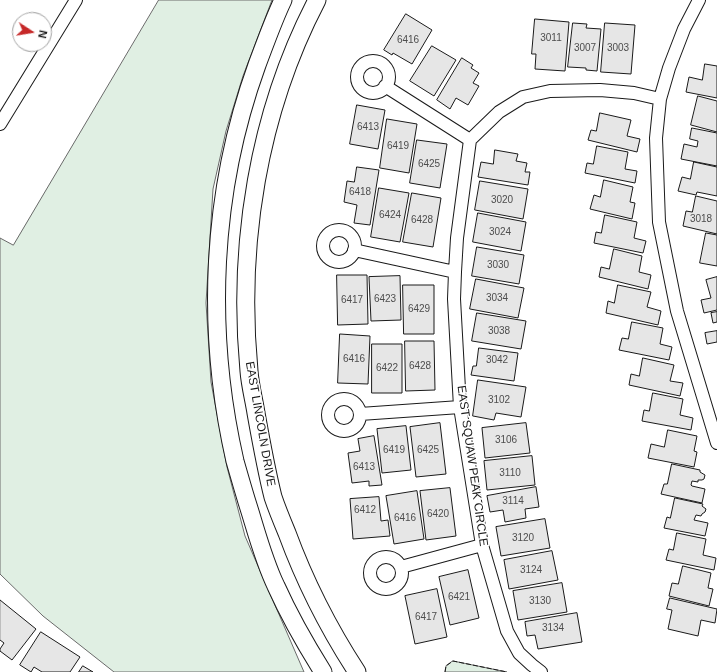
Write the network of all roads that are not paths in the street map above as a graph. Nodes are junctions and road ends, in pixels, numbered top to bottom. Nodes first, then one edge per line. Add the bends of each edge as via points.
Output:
1 (76, 0) edge
2 (283, 0) edge
3 (311, 0) edge
4 (317, 0) edge
5 (699, 0) edge
6 (307, 19) junction
7 (385, 86) dead end
8 (660, 98) junction
9 (0, 124) edge
10 (470, 140) junction
11 (354, 250) dead end
12 (455, 272) junction
13 (460, 407) junction
14 (360, 414) dead end
15 (717, 443) edge
16 (482, 545) junction
17 (401, 567) dead end
18 (323, 672) edge
19 (357, 672) edge
20 (541, 672) edge

1 - 9 street
2 - 18 main road via 249,87 231,156 222,204 216,302 219,358 222,391 236,462 258,538 275,585
3 - 6 main road
4 - 6 main road, EAST LINCOLN DRIVE
5 - 8 street via 684,29
6 - 19 main road, EAST LINCOLN DRIVE via 282,83 259,165 248,244 246,312 249,373 274,498 315,598
7 - 10 street
8 - 10 street via 600,90 550,91 523,98 499,112
8 - 15 street via 656,138 658,222 677,311
10 - 12 street, EAST SQUAW PEAK CIRCLE
11 - 12 street
12 - 13 street, EAST SQUAW PEAK CIRCLE
13 - 14 street
13 - 16 street, EAST SQUAW PEAK CIRCLE
16 - 17 street
16 - 20 street, EAST SQUAW PEAK CIRCLE via 507,631 519,654

